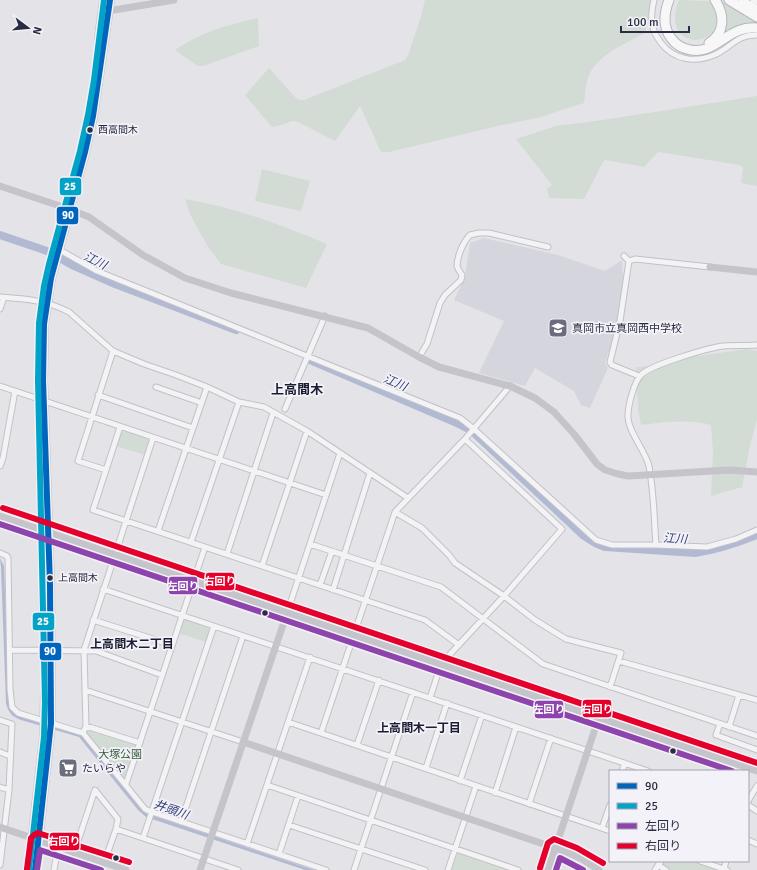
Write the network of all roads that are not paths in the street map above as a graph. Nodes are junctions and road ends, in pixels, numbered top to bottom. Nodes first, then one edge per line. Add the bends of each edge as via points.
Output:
1 (104, 0) edge
2 (110, 0) edge
3 (174, 0) edge
4 (654, 0) edge
5 (669, 0) edge
6 (674, 0) edge
7 (715, 0) edge
8 (729, 0) edge
9 (740, 0) edge
10 (746, 0) edge
11 (756, 8) edge
12 (106, 9) junction
13 (757, 28) edge
14 (757, 35) edge
15 (0, 186) edge
16 (67, 208) junction
17 (548, 247) dead end
18 (58, 249) junction
19 (624, 256) dead end
20 (629, 261) junction
21 (710, 267) joint
22 (757, 272) edge
23 (2, 297) edge
24 (44, 302) junction
25 (0, 309) edge
26 (325, 316) junction
27 (757, 346) edge
28 (113, 351) junction
29 (308, 357) junction
30 (419, 357) junction
31 (639, 376) junction
32 (0, 386) edge
33 (510, 386) junction
34 (156, 387) dead end
35 (207, 387) junction
36 (15, 391) junction
37 (98, 396) junction
38 (42, 401) junction
39 (239, 402) junction
40 (202, 403) junction
41 (285, 409) dead end
42 (273, 413) junction
43 (91, 417) junction
44 (120, 427) junction
45 (193, 428) junction
46 (474, 429) junction
47 (307, 431) junction
48 (153, 438) junction
49 (465, 439) junction
50 (186, 449) junction
51 (340, 452) junction
52 (219, 460) junction
53 (0, 466) edge
54 (106, 470) junction
55 (254, 472) junction
56 (757, 472) edge
57 (370, 473) junction
58 (650, 475) junction
59 (290, 484) junction
60 (326, 496) junction
61 (408, 498) junction
62 (395, 512) junction
63 (0, 516) edge
64 (126, 520) junction
65 (757, 530) edge
66 (45, 531) junction
67 (158, 531) junction
68 (191, 542) junction
69 (310, 544) junction
70 (656, 545) junction
71 (205, 547) junction
72 (332, 551) junction
73 (0, 553) edge
74 (226, 554) junction
75 (114, 555) junction
76 (344, 555) junction
77 (262, 566) junction
78 (376, 566) junction
79 (298, 578) junction
80 (193, 581) junction
81 (320, 585) junction
82 (103, 589) junction
83 (333, 590) junction
84 (504, 596) junction
85 (365, 600) junction
86 (287, 613) junction
87 (182, 615) junction
88 (483, 619) junction
89 (93, 620) junction
90 (214, 626) junction
91 (353, 635) junction
92 (243, 636) junction
93 (172, 645) junction
94 (458, 645) junction
95 (276, 646) junction
96 (48, 649) junction
97 (10, 650) junction
98 (84, 650) junction
99 (310, 657) junction
100 (618, 661) junction
101 (441, 664) junction
102 (342, 668) junction
103 (162, 675) junction
104 (379, 680) junction
105 (610, 687) junction
106 (85, 690) junction
107 (413, 692) junction
108 (739, 695) junction
109 (430, 698) junction
110 (757, 700) edge
111 (448, 704) junction
112 (150, 711) junction
113 (482, 715) junction
114 (599, 717) junction
115 (0, 720) edge
116 (48, 722) junction
117 (182, 722) junction
118 (288, 722) junction
119 (720, 724) junction
120 (86, 726) junction
121 (516, 727) junction
122 (729, 727) junction
123 (212, 731) junction
124 (83, 732) junction
125 (321, 733) junction
126 (757, 736) edge
127 (551, 738) junction
128 (243, 742) junction
129 (140, 743) junction
130 (357, 745) junction
131 (757, 750) edge
132 (588, 751) junction
133 (0, 752) edge
134 (278, 753) junction
135 (10, 756) junction
136 (392, 757) junction
137 (624, 763) junction
138 (426, 768) junction
139 (622, 770) edge
140 (645, 770) edge
141 (757, 771) edge
142 (460, 781) junction
143 (126, 784) junction
144 (267, 785) junction
145 (476, 786) junction
146 (757, 786) edge
147 (0, 787) edge
148 (381, 788) junction
149 (8, 790) junction
150 (495, 793) junction
151 (298, 796) junction
152 (749, 799) edge
153 (529, 804) junction
154 (609, 808) edge
155 (152, 812) junction
156 (565, 816) junction
157 (466, 817) junction
158 (370, 820) junction
159 (181, 822) junction
160 (289, 825) junction
161 (2, 828) edge
162 (602, 828) junction
163 (116, 829) junction
164 (609, 831) edge
165 (213, 832) junction
166 (143, 838) junction
167 (36, 840) junction
168 (247, 844) junction
169 (58, 847) junction
170 (456, 848) junction
171 (555, 848) junction
172 (361, 849) junction
173 (74, 853) junction
174 (279, 854) junction
175 (91, 858) junction
176 (204, 858) junction
177 (0, 859) edge
178 (703, 862) edge
179 (104, 863) junction
180 (0, 865) edge
181 (658, 865) edge
182 (726, 869) edge
183 (29, 870) edge
184 (35, 870) edge
185 (54, 870) edge
186 (88, 870) edge
187 (126, 870) edge
188 (200, 870) edge
189 (238, 870) edge
190 (326, 870) edge
191 (354, 870) edge
192 (425, 870) edge
193 (448, 870) edge
194 (518, 870) edge
195 (548, 870) edge
196 (599, 870) edge
197 (666, 870) edge

1 - 12 main road
2 - 12 main road
3 - 12 street via 114,10
4 - 14 street via 651,24 656,36 665,48 678,57 698,60 714,55 735,40
5 - 13 highway via 664,16 666,29 673,40 684,48 704,50 734,32
6 - 7 highway via 669,16 670,27 676,38 692,46 710,42 719,33 722,20
8 - 11 highway
9 - 11 highway
10 - 11 highway
12 - 16 main road via 88,115
15 - 16 street
16 - 18 main road
16 - 24 main road via 49,264
16 - 26 street via 96,221 143,255 185,278 231,294
17 - 30 street via 489,233 470,235 457,264 461,280 440,303 427,344
18 - 24 main road
18 - 29 street via 97,271
19 - 20 street
20 - 21 street via 635,259
20 - 31 street via 620,321 610,362
21 - 22 street
23 - 24 street
23 - 25 street
24 - 28 street via 69,312
24 - 38 main road via 38,341
26 - 29 street
26 - 30 street via 368,328
27 - 31 street via 723,346 703,350 648,369
28 - 35 street
28 - 37 street
29 - 41 street
29 - 46 street via 460,418
30 - 33 street via 447,369
31 - 58 street via 628,417 648,464
32 - 36 street
33 - 46 street
33 - 58 street via 535,398 554,412 597,464 605,470 623,475
34 - 40 street
35 - 39 street
35 - 40 street
36 - 38 street
36 - 53 street
37 - 43 street
37 - 45 street
38 - 43 street
38 - 66 main road
39 - 42 street via 264,407
39 - 52 street
40 - 45 street
42 - 47 street
42 - 55 street
43 - 44 street
43 - 54 street via 78,461
44 - 48 street
44 - 54 street
45 - 50 street
46 - 49 street
46 - 70 street via 596,540 612,545
47 - 51 street
47 - 59 street
48 - 50 street
48 - 64 street
49 - 61 street
49 - 84 street via 562,529
50 - 52 street
50 - 67 street
51 - 57 street
51 - 60 street
52 - 55 street
52 - 68 street
54 - 64 street via 93,510
55 - 59 street
55 - 74 street
56 - 58 street via 729,470
57 - 61 street
57 - 76 street
58 - 70 street
59 - 60 street
59 - 77 street
60 - 69 street
61 - 62 street
62 - 78 street
62 - 84 street via 422,528 455,563
63 - 66 street
64 - 67 street
64 - 75 street
65 - 70 street via 707,547
66 - 75 street
66 - 96 main road
67 - 68 street
68 - 71 street
69 - 72 street
69 - 79 street
71 - 74 street
71 - 80 street
72 - 76 street
72 - 81 street
73 - 97 street via 8,558
74 - 77 street
75 - 80 street
75 - 82 street
76 - 78 street
76 - 83 street
77 - 79 street
78 - 85 street
78 - 88 street via 441,587
79 - 81 street
79 - 86 street
80 - 86 street
80 - 87 street
81 - 83 street
82 - 87 street
82 - 89 street
83 - 85 street
84 - 88 street
84 - 100 street via 535,620 566,639 621,653
85 - 91 street
85 - 94 street via 425,620
86 - 91 street
86 - 95 street
87 - 90 street
87 - 93 street
88 - 94 street
88 - 105 street via 543,664
89 - 93 street
89 - 98 street
90 - 92 street
90 - 117 street
91 - 101 street
91 - 102 street
92 - 95 street
92 - 123 street
93 - 103 street
94 - 101 street
95 - 99 street
95 - 128 street
96 - 97 street
96 - 98 street
96 - 116 main road
97 - 116 street via 12,707 18,713
98 - 103 street via 96,651
98 - 106 street
99 - 102 street
99 - 118 street
100 - 105 street
100 - 108 street
101 - 109 street
101 - 114 street
102 - 104 street
102 - 125 street
103 - 112 street
104 - 107 street
104 - 130 street
105 - 119 street
106 - 112 street
106 - 120 street
107 - 109 street
107 - 136 street
108 - 110 street
108 - 122 street
109 - 111 street
111 - 113 street
111 - 138 street
112 - 117 street
112 - 129 street
113 - 121 street
113 - 142 street
114 - 132 street
114 - 141 street
115 - 135 street via 12,724
116 - 124 street
116 - 167 main road
117 - 123 street
117 - 155 street
118 - 125 street
118 - 134 street
119 - 122 street
119 - 131 street via 716,735
120 - 124 street
120 - 129 street
121 - 127 street
121 - 150 street
122 - 126 street
123 - 128 street
123 - 159 street
124 - 143 street
125 - 130 street
127 - 132 street
127 - 153 street
128 - 134 street
128 - 165 street
129 - 143 street
130 - 136 street
132 - 137 street
132 - 156 street
133 - 135 street
134 - 144 street
134 - 148 street
135 - 149 street
136 - 138 street
136 - 148 street
137 - 139 street
137 - 140 street
138 - 142 street
142 - 145 street
143 - 155 street via 145,809
144 - 151 street
144 - 168 street
145 - 150 street
145 - 157 street
146 - 152 street
147 - 149 street
148 - 157 street
148 - 158 street
149 - 161 street
150 - 153 street
151 - 158 street
151 - 160 street
153 - 156 street
154 - 162 street
155 - 159 street
155 - 166 street
156 - 162 street
156 - 171 street
157 - 170 street
157 - 171 street
158 - 170 street
158 - 172 street
159 - 165 street
160 - 172 street
160 - 174 street
161 - 167 street
161 - 177 street
162 - 164 street
163 - 166 street
163 - 173 street via 118,819 95,790
163 - 179 street
165 - 168 street
165 - 176 street
166 - 176 street
167 - 169 street
167 - 183 main road
167 - 184 main road
168 - 174 street
169 - 173 street
169 - 185 street
170 - 193 street
170 - 194 street
171 - 195 street
171 - 196 street via 574,855
172 - 191 street
172 - 192 street
173 - 175 street
174 - 190 street
175 - 179 street
175 - 186 street
176 - 188 street
176 - 189 street
177 - 180 street
178 - 182 street
179 - 187 street
181 - 197 street

